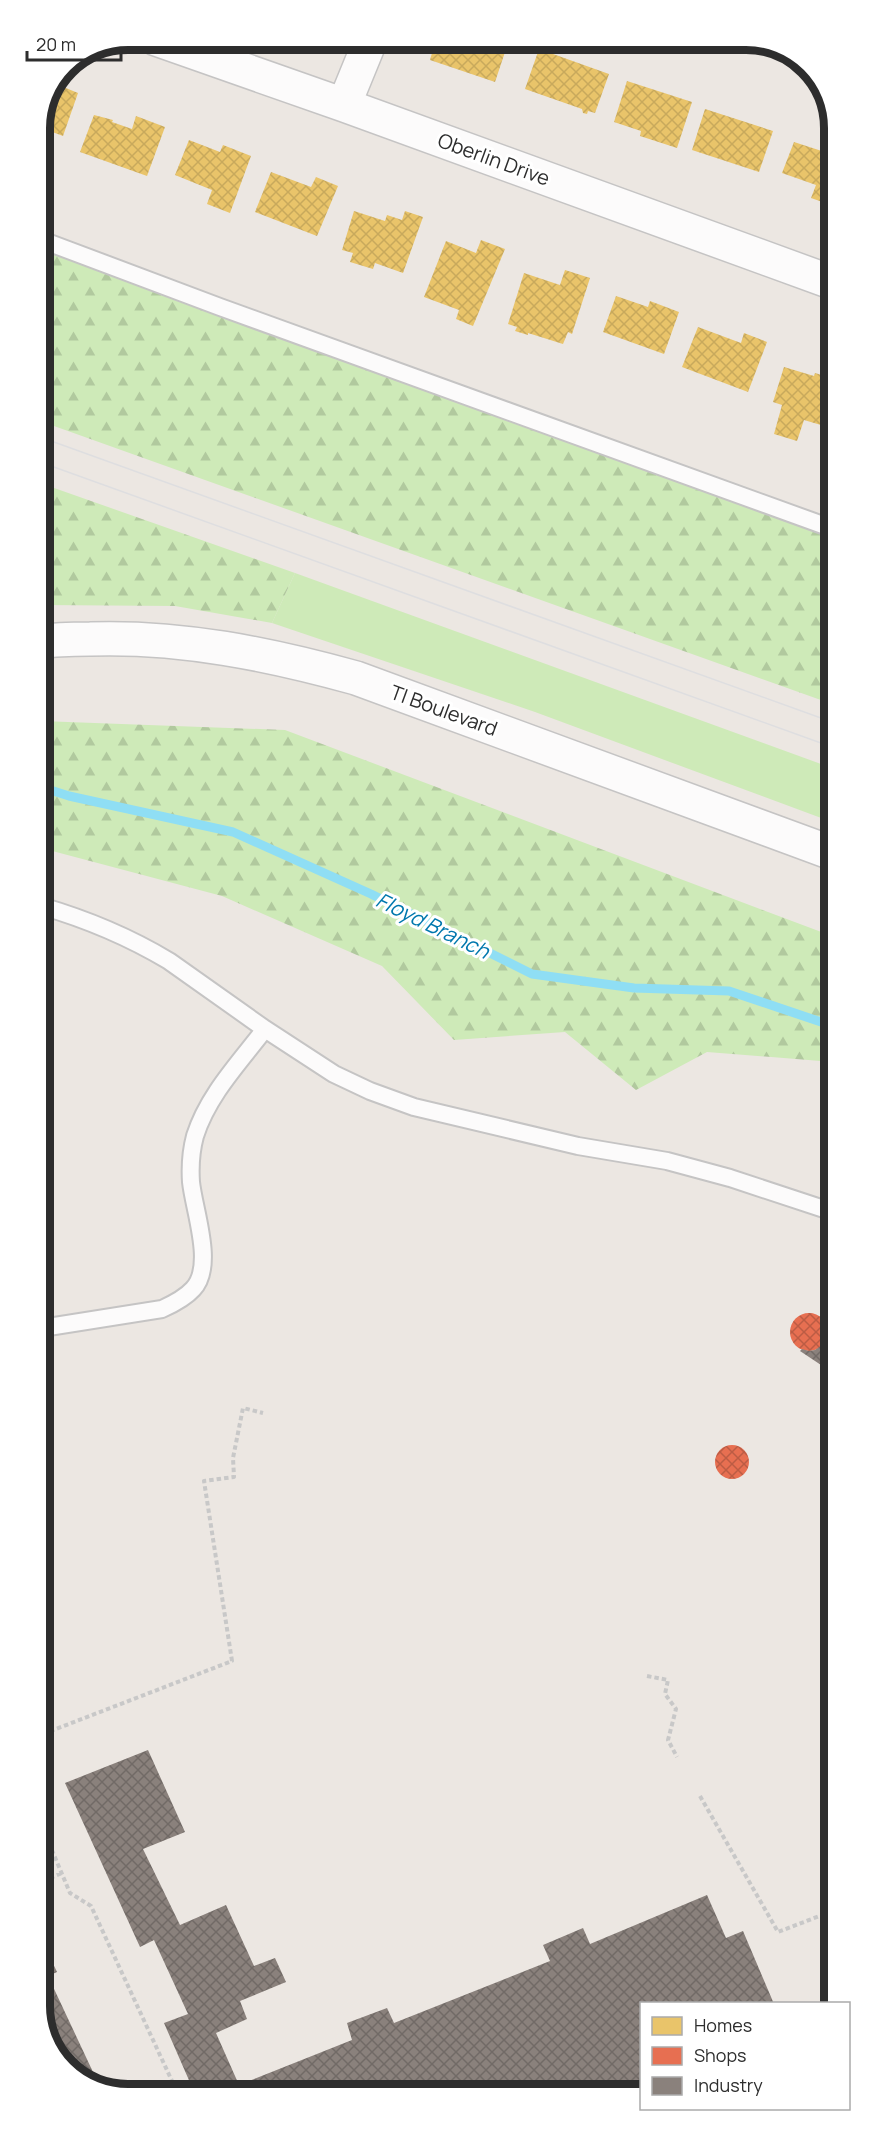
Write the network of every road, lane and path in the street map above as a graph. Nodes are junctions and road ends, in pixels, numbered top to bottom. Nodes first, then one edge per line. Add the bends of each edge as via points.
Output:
1 (185, 49) edge
2 (367, 49) edge
3 (344, 105) junction
4 (50, 243) edge
5 (824, 279) edge
6 (824, 525) edge
7 (50, 641) edge
8 (824, 850) edge
9 (50, 909) edge
10 (265, 1029) junction
11 (824, 1209) edge
12 (49, 1327) edge
13 (263, 1413) dead end
14 (647, 1676) dead end
15 (49, 1732) edge
16 (677, 1757) dead end
17 (700, 1796) dead end
18 (49, 1842) edge
19 (62, 1873) junction
20 (49, 1878) edge
21 (824, 1914) edge
22 (173, 2084) edge

1 - 3 street, Oberlin Drive
2 - 3 street
3 - 5 street, Oberlin Drive
4 - 6 lane
7 - 8 street, TI Boulevard via 114,638 171,641 296,661 356,678
9 - 10 lane via 149,949
10 - 11 lane via 349,1082 414,1107 578,1146 667,1161
10 - 12 lane via 219,1088 195,1138 190,1161 203,1254 200,1278 194,1289 162,1309
13 - 15 path via 243,1408 233,1458 234,1477 204,1481 232,1661
14 - 16 path via 668,1680 665,1694 675,1709 668,1740
17 - 21 path via 778,1932
18 - 19 path
19 - 20 path
19 - 22 path via 70,1893 91,1906

